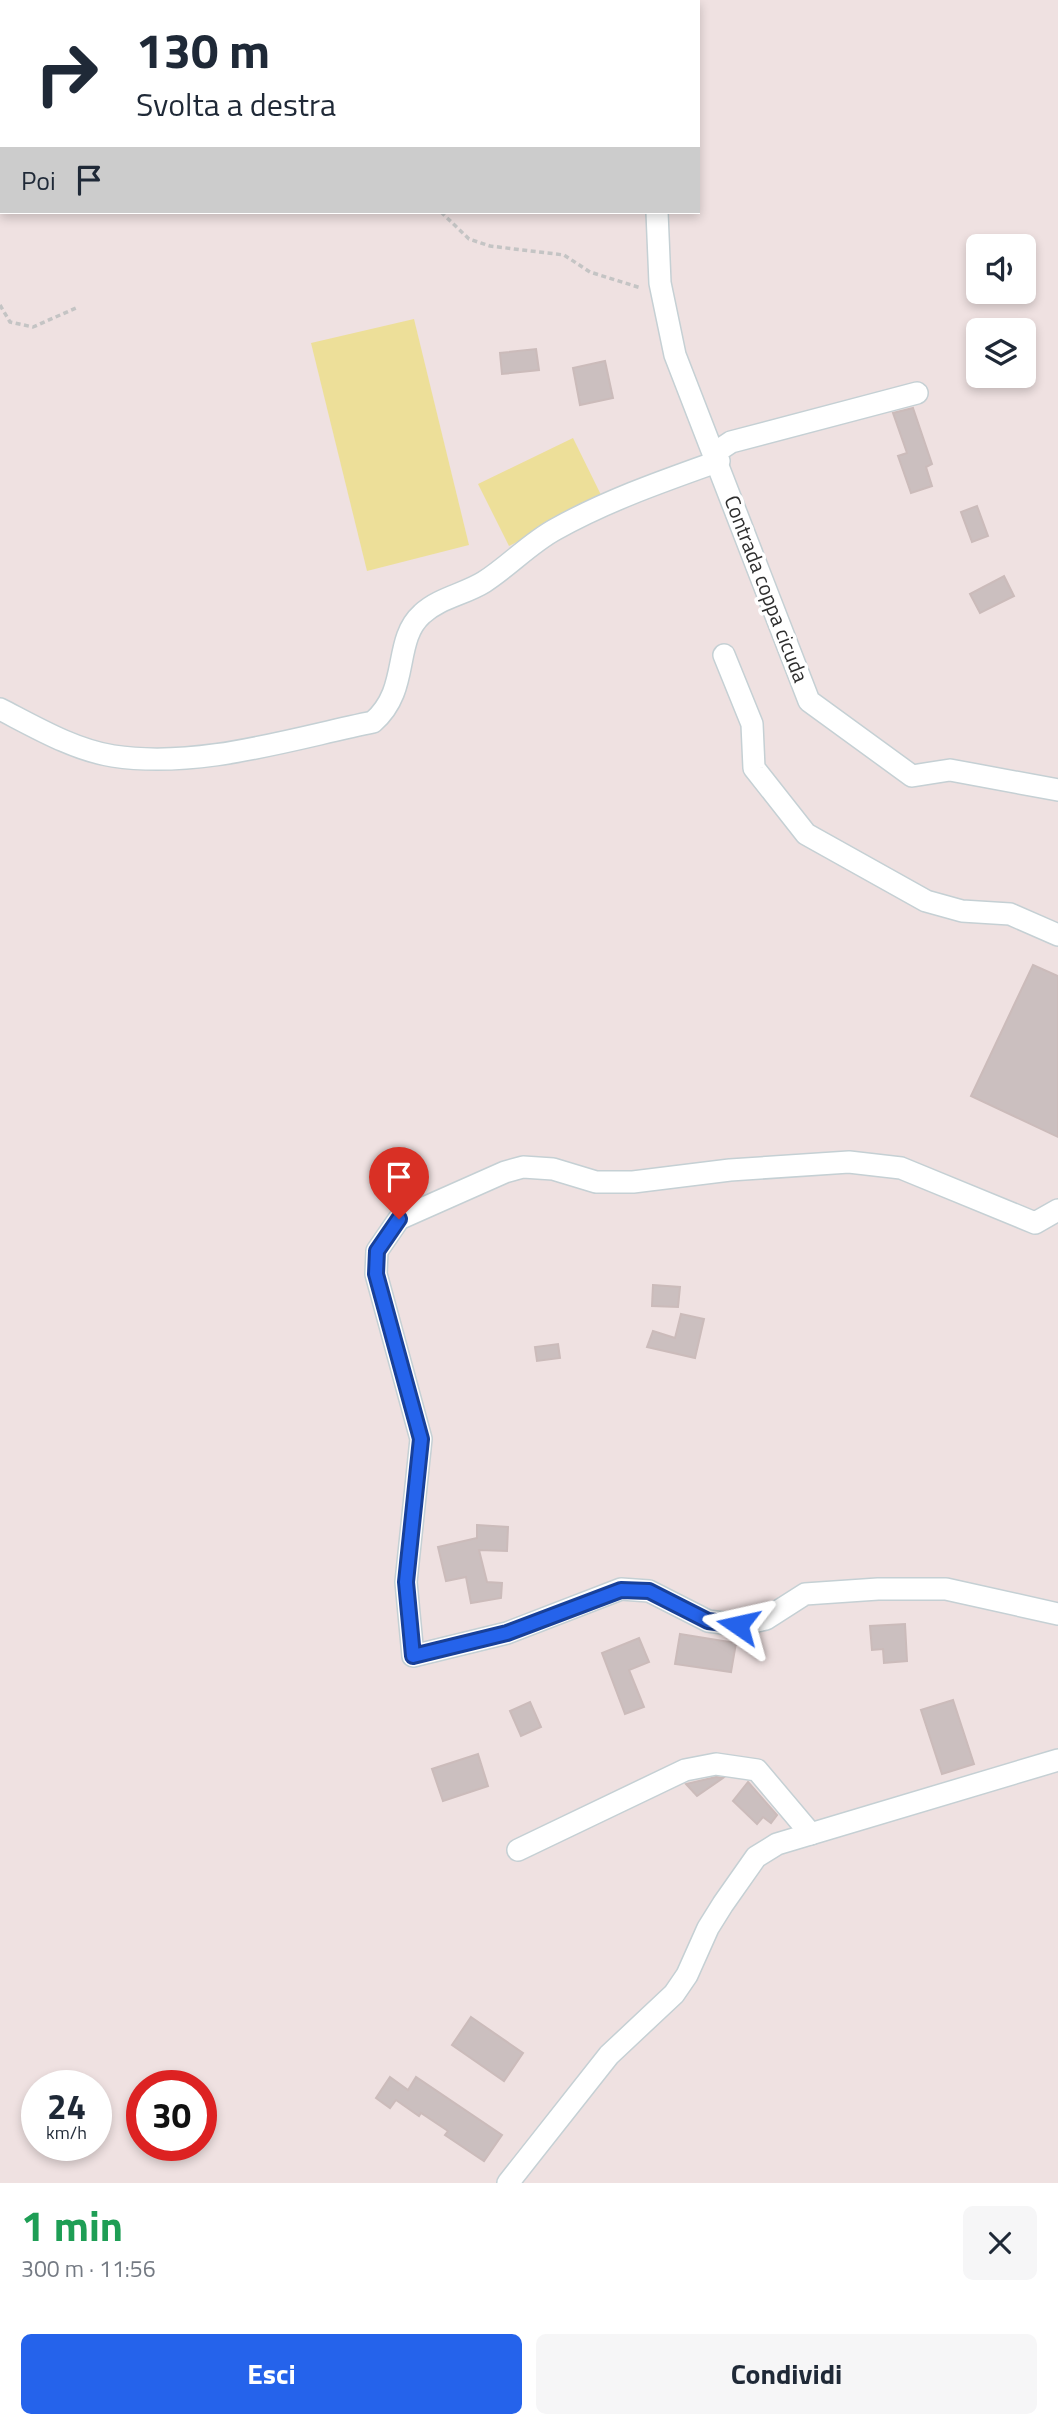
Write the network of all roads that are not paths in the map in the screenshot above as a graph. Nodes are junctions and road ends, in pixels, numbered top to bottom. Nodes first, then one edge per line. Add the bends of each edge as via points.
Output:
1 (657, 214) edge
2 (917, 393) dead end
3 (717, 457) junction
4 (724, 655) dead end
5 (0, 709) edge
6 (1058, 790) edge
7 (1058, 935) edge
8 (1058, 1210) edge
9 (1058, 1614) edge
10 (1058, 1760) edge
11 (811, 1834) junction
12 (518, 1850) dead end
13 (508, 2183) edge

1 - 3 street, Contrada coppa cicuda via 660,283 676,355
2 - 3 street via 731,442
3 - 5 street via 554,529 483,583 422,613 412,626 395,694 373,722 194,757 157,759 112,756 86,748
3 - 6 street, Contrada coppa cicuda via 809,701 912,776 950,770
4 - 7 street via 752,724 754,768 806,834 926,901 962,911 1010,914
8 - 9 street via 1035,1223 901,1168 849,1163 730,1170 634,1182 596,1182 553,1169 523,1167 399,1219 377,1251 376,1274 421,1439 406,1582 413,1656 507,1633 621,1590 649,1591 708,1621 738,1625 766,1619 805,1594 878,1589 946,1589
10 - 11 street
11 - 12 street via 757,1770 716,1764 685,1770
11 - 13 street via 777,1844 756,1857 708,1928 674,1994 609,2055

